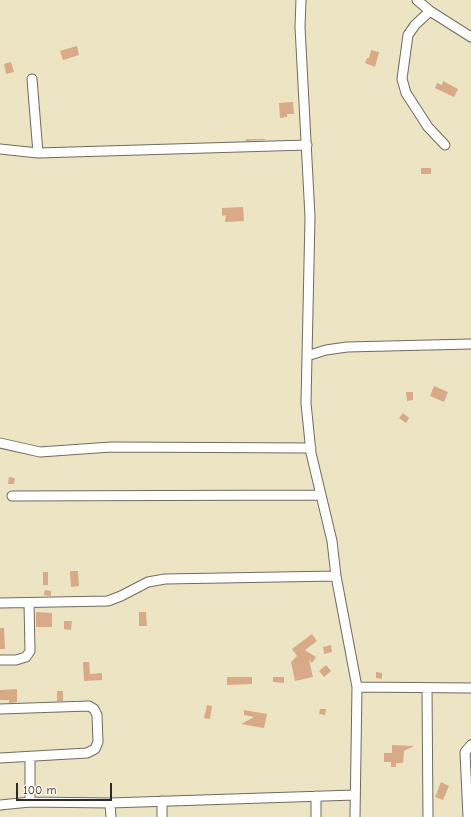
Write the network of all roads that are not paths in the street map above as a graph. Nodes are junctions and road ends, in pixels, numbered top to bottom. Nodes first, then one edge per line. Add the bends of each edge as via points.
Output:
1 (301, 0) edge
2 (417, 0) edge
3 (430, 11) junction
4 (471, 37) edge
5 (32, 79) dead end
6 (307, 145) junction
7 (445, 145) dead end
8 (0, 150) edge
9 (38, 153) junction
10 (471, 344) edge
11 (307, 356) junction
12 (0, 443) edge
13 (310, 448) junction
14 (321, 495) junction
15 (12, 496) dead end
16 (336, 576) junction
17 (0, 603) edge
18 (29, 603) junction
19 (0, 660) edge
20 (357, 687) junction
21 (427, 688) junction
22 (471, 688) edge
23 (0, 709) edge
24 (471, 745) edge
25 (0, 758) edge
26 (30, 758) junction
27 (355, 795) junction
28 (316, 796) junction
29 (162, 801) junction
30 (30, 802) junction
31 (110, 803) junction
32 (0, 805) edge
33 (111, 817) edge
34 (162, 817) edge
35 (316, 817) edge
36 (355, 817) edge
37 (428, 817) edge
38 (468, 817) edge

1 - 6 street via 300,27
2 - 3 street
3 - 4 street
3 - 7 street via 415,24 408,35 402,79 406,93 428,127
5 - 9 street
6 - 9 street
6 - 11 street via 310,217
8 - 9 street
10 - 11 street via 347,347
11 - 13 street via 306,403
12 - 13 street via 40,452 111,447
13 - 14 street
14 - 15 street
14 - 16 street via 332,540
16 - 18 street via 165,579 148,582 108,601
16 - 20 street
17 - 18 street
18 - 19 street via 30,651 26,657
20 - 21 street
20 - 27 street
21 - 22 street
21 - 37 street
23 - 26 street via 88,706 94,709 97,715 98,742 95,749 87,753
24 - 38 street via 466,752
25 - 26 street
26 - 30 street
27 - 28 street
27 - 36 street
28 - 29 street
28 - 35 street
29 - 31 street
29 - 34 street
30 - 31 street
30 - 32 street
31 - 33 street

